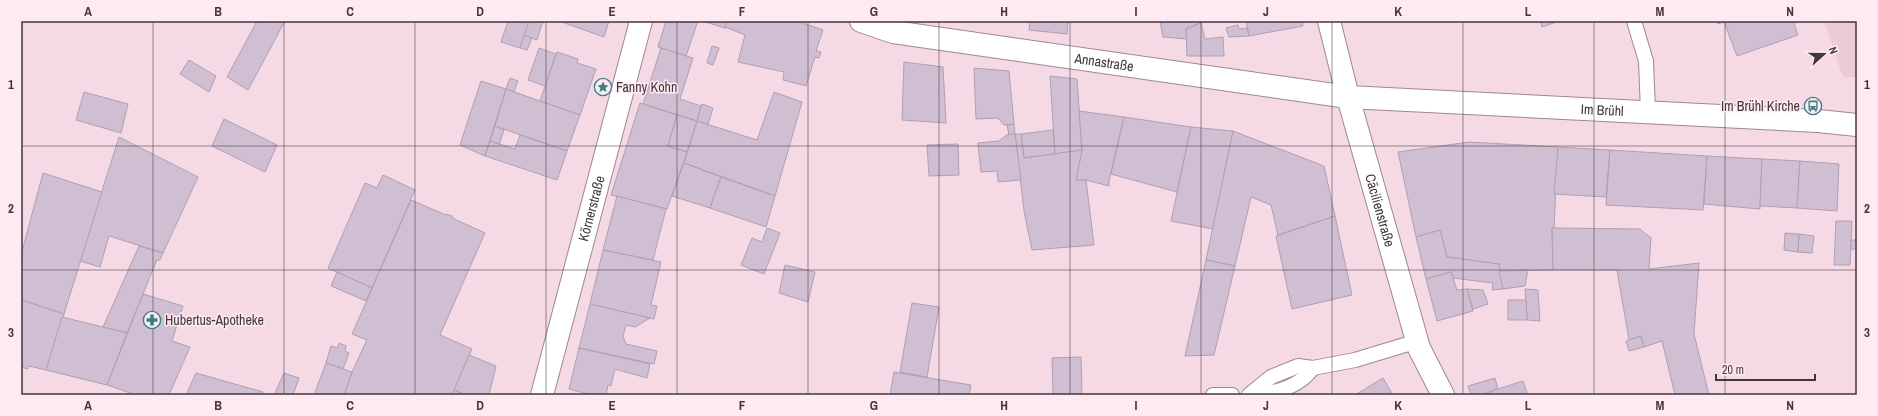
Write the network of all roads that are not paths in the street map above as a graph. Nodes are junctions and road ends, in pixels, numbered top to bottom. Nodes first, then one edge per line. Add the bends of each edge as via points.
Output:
1 (641, 21) edge
2 (861, 21) edge
3 (1329, 21) edge
4 (1634, 21) edge
5 (1348, 98) junction
6 (1648, 112) junction
7 (1857, 125) edge
8 (1418, 341) junction
9 (1313, 368) junction
10 (542, 395) edge
11 (1214, 395) edge
12 (1232, 395) edge
13 (1249, 395) edge
14 (1258, 395) edge
15 (1443, 395) edge

1 - 10 street, Körnerstraße
2 - 5 street, Annastraße via 893,32
3 - 5 street, Cäcilienstraße
4 - 6 lane via 1646,62
5 - 6 street, Im Brühl
5 - 8 street, Cäcilienstraße
6 - 7 street, Im Brühl
8 - 9 lane via 1355,360
8 - 15 street, Cäcilienstraße
9 - 13 lane via 1298,366 1272,377
9 - 14 lane via 1306,377 1278,392
11 - 12 lane

